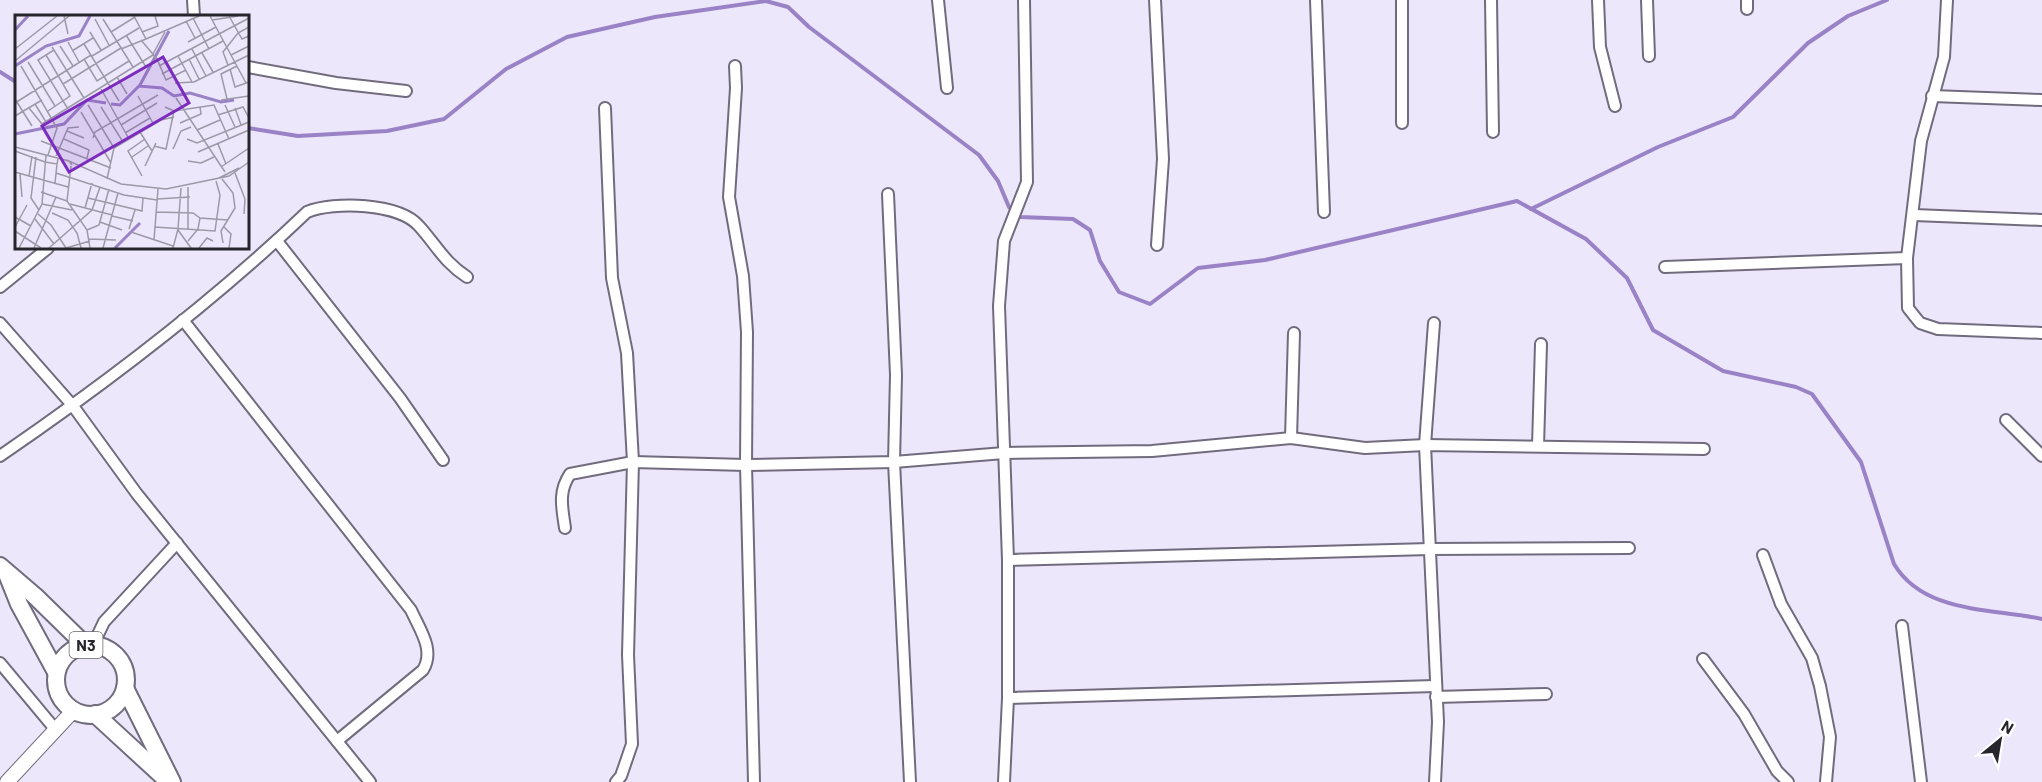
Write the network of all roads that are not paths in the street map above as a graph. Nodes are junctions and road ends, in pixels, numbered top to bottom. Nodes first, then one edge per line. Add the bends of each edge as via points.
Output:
1 (938, 0) edge
2 (1024, 0) edge
3 (1155, 0) edge
4 (1316, 0) edge
5 (1402, 0) edge
6 (1491, 0) edge
7 (1598, 0) edge
8 (1647, 0) edge
9 (1947, 0) edge
10 (1649, 56) dead end
11 (735, 66) dead end
12 (249, 67) edge
13 (947, 88) dead end
14 (406, 91) dead end
15 (1932, 96) junction
16 (2042, 100) edge
17 (1615, 106) dead end
18 (606, 108) dead end
19 (1402, 123) dead end
20 (1493, 132) dead end
21 (888, 194) dead end
22 (1324, 212) dead end
23 (1914, 215) junction
24 (2042, 220) edge
25 (277, 240) junction
26 (1157, 245) dead end
27 (47, 249) edge
28 (1907, 258) junction
29 (1665, 267) dead end
30 (467, 277) dead end
31 (0, 286) edge
32 (183, 320) junction
33 (0, 323) edge
34 (1434, 323) dead end
35 (1293, 333) dead end
36 (2042, 333) edge
37 (1540, 344) dead end
38 (73, 406) junction
39 (2006, 420) dead end
40 (1291, 438) junction
41 (1425, 445) junction
42 (1538, 446) junction
43 (1704, 449) dead end
44 (1004, 453) junction
45 (0, 456) edge
46 (2042, 456) edge
47 (443, 460) dead end
48 (633, 462) junction
49 (894, 462) junction
50 (747, 465) junction
51 (565, 528) dead end
52 (177, 543) junction
53 (1629, 548) dead end
54 (1430, 549) junction
55 (1763, 555) dead end
56 (1008, 561) junction
57 (3, 570) edge
58 (1902, 626) dead end
59 (89, 645) junction
60 (1702, 659) dead end
61 (0, 663) edge
62 (56, 672) junction
63 (125, 688) junction
64 (1436, 692) junction
65 (1546, 694) dead end
66 (1008, 698) junction
67 (74, 710) junction
68 (95, 714) junction
69 (55, 729) junction
70 (337, 741) junction
71 (7, 782) edge
72 (170, 782) edge
73 (370, 782) edge
74 (616, 782) edge
75 (754, 782) edge
76 (910, 782) edge
77 (1004, 782) edge
78 (1435, 782) edge
79 (1788, 782) edge
80 (1826, 782) edge
81 (1921, 782) edge

1 - 13 street
2 - 44 street via 1027,182 1004,241 999,306
3 - 26 street via 1163,159
4 - 22 street
5 - 19 street
6 - 20 street
7 - 17 street via 1600,47
8 - 10 street
9 - 15 street via 1944,57
11 - 50 street via 729,197 743,276 747,332
12 - 14 street
15 - 16 street
15 - 23 street via 1921,141
18 - 48 street via 612,278 627,353
21 - 49 street via 895,354
23 - 24 street
23 - 28 street
25 - 30 street via 307,212 318,208 384,209 400,213 418,225 439,254
25 - 32 street
25 - 47 street via 400,398
27 - 31 street
28 - 29 street
28 - 36 street via 1908,308 1920,323 1938,329
32 - 38 street
32 - 70 street via 411,610 426,642 429,654 423,670
33 - 38 street
34 - 41 street
35 - 40 street
37 - 42 street
38 - 45 street
38 - 52 street
39 - 46 street
40 - 41 street via 1365,448
40 - 44 street via 1152,451
41 - 42 street
41 - 54 street
42 - 43 street
44 - 49 street
44 - 56 street
48 - 50 street
48 - 51 street via 570,474 562,486
48 - 74 street via 628,655 632,744
49 - 50 street
49 - 76 street
50 - 75 street
52 - 59 street via 104,622
52 - 70 street
53 - 54 street
54 - 56 street
54 - 64 street
55 - 80 street via 1781,604 1812,658 1818,677 1830,737
56 - 66 street
57 - 59 highway, N3
57 - 62 highway, N3
58 - 81 street
59 - 62 highway, N3 via 66,654
59 - 63 highway, N3 via 107,649 119,659 125,673
60 - 79 street
61 - 69 street
62 - 67 highway, N3 via 59,694
63 - 68 highway via 109,710
63 - 72 highway, N3
64 - 65 street
64 - 66 street
64 - 78 street
66 - 77 street
67 - 68 highway
67 - 69 main road
68 - 72 highway, N3
69 - 71 main road
70 - 73 street

